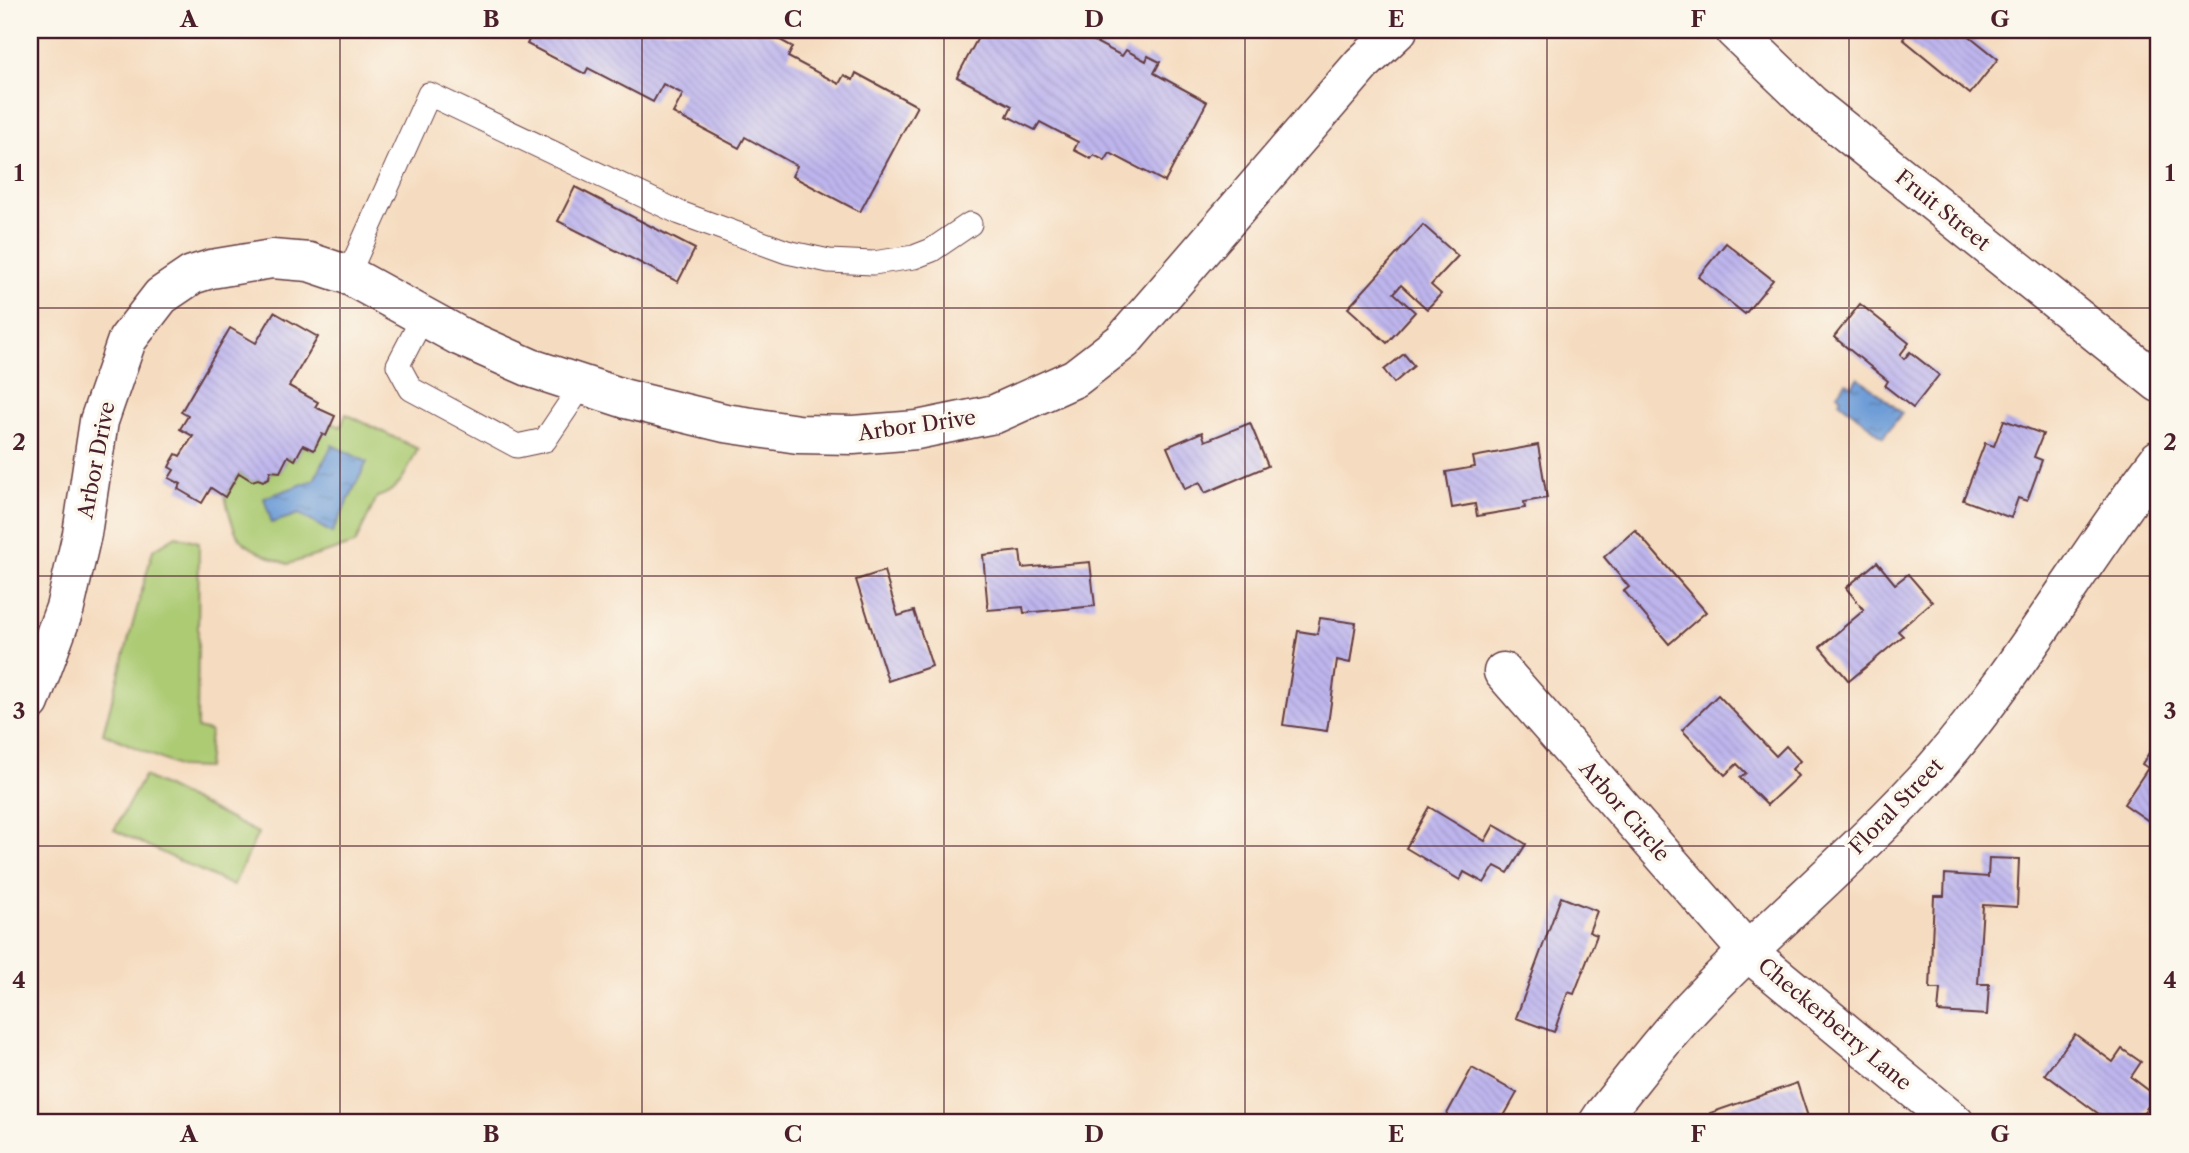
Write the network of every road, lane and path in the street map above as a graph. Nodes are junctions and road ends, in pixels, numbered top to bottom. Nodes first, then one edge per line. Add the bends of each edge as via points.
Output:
1 (1398, 30) edge
2 (1734, 30) edge
3 (970, 224) dead end
4 (348, 275) junction
5 (423, 317) junction
6 (2159, 383) edge
7 (582, 385) junction
8 (2159, 460) edge
9 (1503, 672) dead end
10 (30, 702) edge
11 (1748, 952) junction
12 (1598, 1123) edge
13 (1955, 1123) edge

1 - 7 street, Arbor Drive via 1362,64 1123,341 1075,378 995,414 917,430 798,433 725,423
2 - 6 street, Fruit Street via 1811,104
3 - 4 lane via 914,257 873,263 829,261 787,252 680,213 429,94
4 - 5 street, Arbor Drive
4 - 10 street, Arbor Drive via 309,262 272,258 211,269 192,275 161,296 127,340 99,421 65,608
5 - 7 street, Arbor Drive via 531,368
5 - 7 lane via 398,365 411,389 516,446 545,440
8 - 11 street, Floral Street via 2019,662 1937,765 1881,826
9 - 11 street, Arbor Circle
11 - 12 street, Floral Street via 1697,1002
11 - 13 street, Checkerberry Lane

